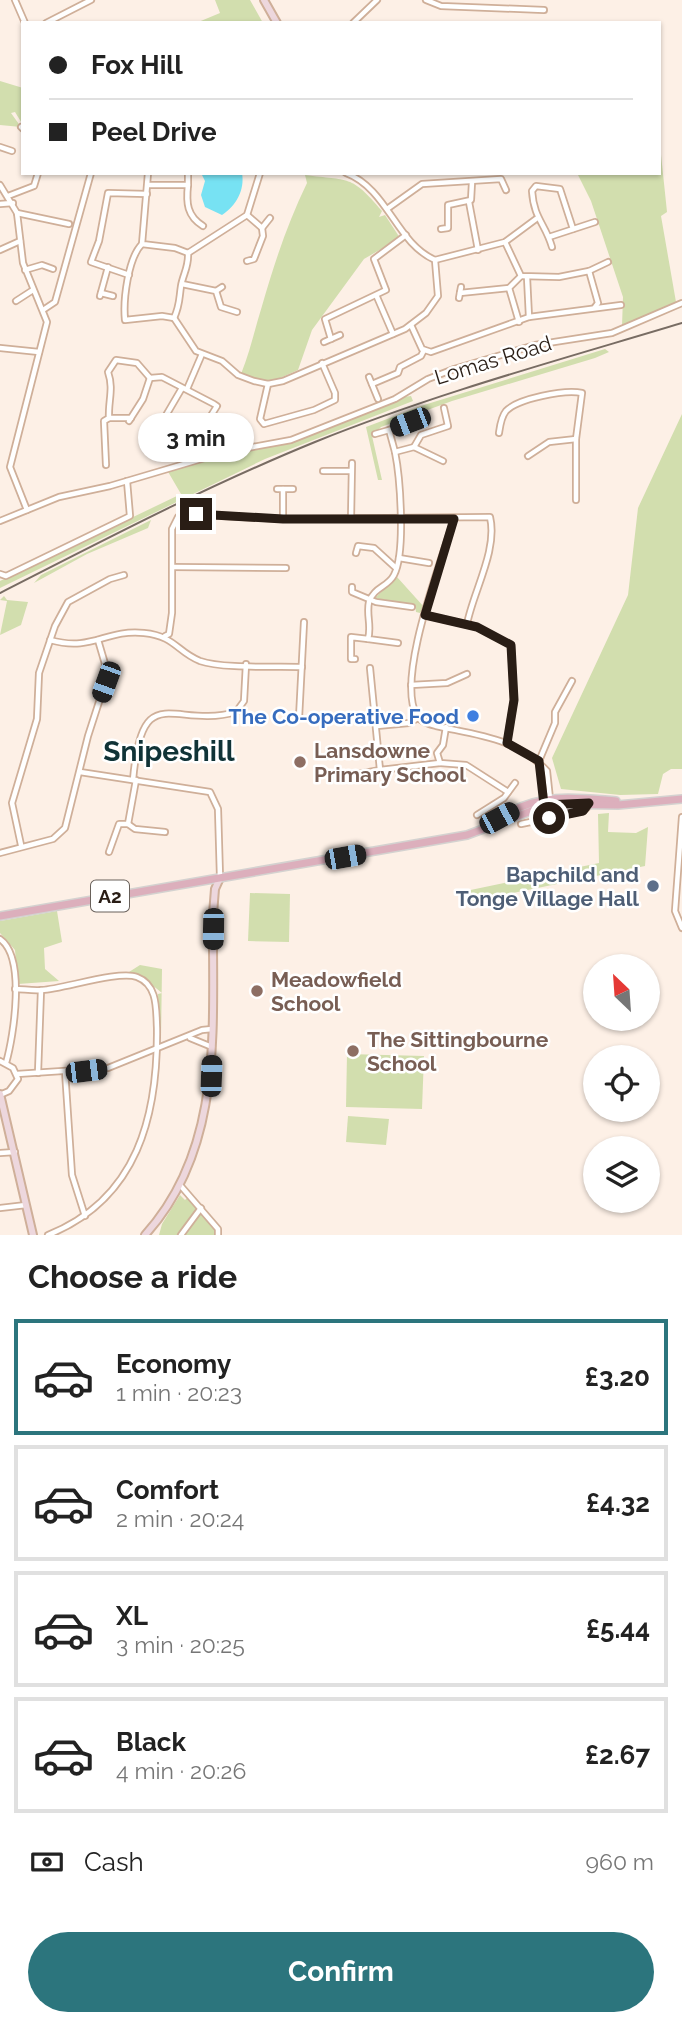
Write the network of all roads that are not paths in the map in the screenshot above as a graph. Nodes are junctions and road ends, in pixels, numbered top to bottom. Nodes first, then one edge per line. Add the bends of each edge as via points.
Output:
1 (15, 0) edge
2 (91, 0) edge
3 (264, 0) edge
4 (377, 0) edge
5 (426, 0) edge
6 (544, 10) dead end
7 (24, 21) edge
8 (50, 21) edge
9 (276, 21) edge
10 (356, 21) edge
11 (0, 147) edge
12 (12, 151) dead end
13 (37, 175) edge
14 (91, 175) edge
15 (148, 175) edge
16 (187, 175) edge
17 (259, 175) edge
18 (350, 175) edge
19 (502, 176) edge
20 (472, 182) junction
21 (0, 185) edge
22 (148, 185) junction
23 (188, 185) junction
24 (506, 190) dead end
25 (147, 194) junction
26 (8, 195) junction
27 (469, 202) junction
28 (13, 203) junction
29 (0, 204) edge
30 (387, 209) junction
31 (17, 213) junction
32 (247, 215) junction
33 (270, 218) dead end
34 (536, 219) junction
35 (595, 222) dead end
36 (69, 224) dead end
37 (203, 226) dead end
38 (262, 228) junction
39 (441, 229) dead end
40 (573, 229) junction
41 (406, 235) junction
42 (549, 237) junction
43 (20, 241) junction
44 (505, 242) junction
45 (142, 244) junction
46 (552, 247) dead end
47 (0, 250) edge
48 (478, 250) junction
49 (188, 253) junction
50 (254, 259) junction
51 (435, 260) junction
52 (247, 261) dead end
53 (608, 262) dead end
54 (259, 263) dead end
55 (108, 266) junction
56 (53, 269) dead end
57 (25, 270) junction
58 (589, 271) junction
59 (129, 275) junction
60 (524, 277) junction
61 (182, 284) junction
62 (222, 287) dead end
63 (509, 288) junction
64 (33, 290) junction
65 (216, 291) junction
66 (460, 293) dead end
67 (113, 296) dead end
68 (377, 297) junction
69 (16, 301) dead end
70 (682, 303) edge
71 (621, 305) dead end
72 (595, 307) junction
73 (43, 310) junction
74 (237, 312) dead end
75 (529, 317) junction
76 (174, 318) junction
77 (519, 322) junction
78 (411, 325) junction
79 (393, 334) junction
80 (340, 335) dead end
81 (331, 339) junction
82 (324, 342) dead end
83 (0, 348) edge
84 (424, 350) junction
85 (39, 352) junction
86 (202, 354) junction
87 (322, 363) junction
88 (369, 377) dead end
89 (150, 378) junction
90 (268, 384) junction
91 (372, 384) junction
92 (184, 388) junction
93 (378, 399) dead end
94 (444, 408) dead end
95 (109, 418) junction
96 (410, 422) dead end
97 (389, 430) junction
98 (499, 433) dead end
99 (374, 434) dead end
100 (576, 439) junction
101 (414, 447) junction
102 (396, 452) junction
103 (528, 456) dead end
104 (443, 461) dead end
105 (352, 463) dead end
106 (106, 465) dead end
107 (350, 471) junction
108 (326, 473) dead end
109 (128, 481) junction
110 (293, 489) dead end
111 (576, 500) dead end
112 (27, 510) junction
113 (399, 517) junction
114 (283, 519) junction
115 (351, 519) junction
116 (454, 519) junction
117 (0, 521) edge
118 (356, 552) dead end
119 (399, 558) junction
120 (429, 562) dead end
121 (173, 567) junction
122 (286, 568) dead end
123 (396, 568) junction
124 (0, 574) edge
125 (124, 575) dead end
126 (352, 587) dead end
127 (370, 600) junction
128 (412, 607) dead end
129 (425, 615) junction
130 (304, 622) dead end
131 (467, 624) junction
132 (165, 636) junction
133 (50, 639) junction
134 (368, 639) junction
135 (98, 640) junction
136 (390, 649) dead end
137 (355, 659) dead end
138 (246, 664) junction
139 (302, 667) junction
140 (370, 667) dead end
141 (467, 674) dead end
142 (572, 681) dead end
143 (411, 685) junction
144 (299, 718) dead end
145 (418, 718) junction
146 (377, 726) junction
147 (446, 727) junction
148 (507, 743) junction
149 (539, 761) junction
150 (440, 763) junction
151 (380, 770) junction
152 (80, 772) junction
153 (353, 775) dead end
154 (135, 780) junction
155 (515, 782) dead end
156 (508, 792) junction
157 (682, 799) edge
158 (547, 801) junction
159 (588, 801) junction
160 (477, 815) dead end
161 (682, 817) edge
162 (128, 824) junction
163 (521, 824) dead end
164 (165, 832) dead end
165 (21, 845) junction
166 (109, 852) dead end
167 (0, 853) edge
168 (220, 878) junction
169 (0, 916) edge
170 (682, 928) edge
171 (0, 939) edge
172 (15, 989) junction
173 (41, 990) junction
174 (212, 1029) junction
175 (189, 1038) junction
176 (212, 1047) junction
177 (157, 1048) junction
178 (3, 1062) edge
179 (65, 1071) junction
180 (38, 1073) junction
181 (17, 1074) junction
182 (0, 1095) edge
183 (15, 1152) junction
184 (0, 1153) edge
185 (180, 1185) junction
186 (27, 1205) junction
187 (0, 1208) edge
188 (201, 1208) junction
189 (85, 1216) junction
190 (33, 1235) edge
191 (48, 1235) edge
192 (145, 1235) edge
193 (181, 1235) edge
194 (218, 1235) edge

1 - 7 street
2 - 8 street
3 - 9 street
4 - 10 street
5 - 6 street via 441,6
11 - 12 street
13 - 26 street via 34,186
14 - 73 street via 55,302
15 - 22 street
16 - 23 street
17 - 32 street
18 - 30 street via 366,184
19 - 20 street
19 - 24 street
20 - 27 street
20 - 30 street via 422,184
21 - 26 street
22 - 23 street
22 - 25 street
23 - 37 street via 189,210
25 - 45 street
25 - 55 street via 108,193 91,262
26 - 28 street
27 - 39 street via 448,205 448,228
27 - 48 street
28 - 29 street
28 - 31 street
30 - 41 street
31 - 36 street
31 - 43 street
32 - 38 street
32 - 49 street
33 - 38 street
34 - 40 street via 533,189 558,187
34 - 42 street
34 - 44 street
35 - 40 street
38 - 50 street
40 - 42 street
41 - 51 street
41 - 68 street via 373,259 387,288
42 - 46 street
43 - 47 street
43 - 57 street
44 - 48 street
44 - 60 street
45 - 49 street
45 - 59 street
48 - 51 street
49 - 61 street
50 - 52 street
50 - 54 street
51 - 78 street via 438,296
53 - 58 street
55 - 59 street
55 - 67 street via 101,295
56 - 57 street via 42,265
57 - 64 street
58 - 60 street
58 - 72 street via 596,291
59 - 76 street via 123,302 125,320
60 - 63 street
60 - 75 street
61 - 65 street
61 - 76 street via 182,300
62 - 65 street
63 - 66 street
63 - 77 street
64 - 69 street
64 - 73 street
65 - 74 street via 222,307
68 - 79 street
68 - 81 street via 324,319
70 - 109 street, Lomas Road via 612,333 536,345 447,372 395,399 291,440 225,452
71 - 72 street
72 - 75 street
73 - 85 street via 47,323
75 - 77 street
76 - 86 street via 191,347
77 - 84 street via 431,352
78 - 79 street
78 - 84 street
79 - 87 street
80 - 81 street
81 - 82 street
83 - 85 street
84 - 91 street via 398,373
85 - 112 street via 10,467
86 - 90 street
86 - 92 street
87 - 90 street
87 - 90 street via 335,400 314,410 264,424 260,419
88 - 91 street
89 - 92 street via 162,377
89 - 95 street via 131,420
89 - 95 street via 137,363 112,363 108,372 113,391
91 - 93 street
92 - 92 street via 217,407 202,430 162,444 158,429
94 - 101 street via 448,426 421,435
95 - 106 street via 104,421
96 - 97 street
97 - 99 street
97 - 102 street
98 - 100 street via 504,414 512,407 565,391 582,393
100 - 103 street via 549,442
100 - 111 street
101 - 102 street
101 - 104 street
102 - 113 street via 401,480
105 - 107 street
107 - 108 street
107 - 115 street
109 - 112 street, Lomas Road via 59,497
109 - 124 street via 130,516 6,576
110 - 114 street via 280,489
112 - 117 street, Lomas Road
113 - 115 street
113 - 116 street
113 - 119 street
114 - 115 street
114 - 121 street via 186,514 174,523
116 - 129 street
116 - 131 street via 489,517 487,560
118 - 123 street via 358,546 371,547
119 - 120 street
119 - 123 street
121 - 122 street
121 - 132 street via 171,628
123 - 127 street
125 - 133 street via 68,602
126 - 127 street via 352,592
127 - 128 street
127 - 134 street
129 - 131 street
129 - 143 street
130 - 139 street
131 - 148 street via 511,645 514,700
132 - 135 street via 123,633
132 - 138 street via 200,660
133 - 135 street via 78,645
133 - 165 street via 38,678 37,719 12,803
134 - 136 street via 395,643
134 - 137 street via 351,637 351,659
135 - 152 street via 108,674
138 - 139 street
138 - 154 street via 244,701 236,712 161,713 149,721 138,747
139 - 144 street
140 - 146 street
141 - 143 street via 447,684
142 - 149 street via 555,712
143 - 145 street
145 - 146 street
145 - 147 street
146 - 151 street
147 - 148 street
147 - 150 street via 437,753
148 - 149 street
149 - 158 street
150 - 151 street
150 - 156 street via 466,765
151 - 153 street
152 - 154 street
152 - 165 street via 65,828 59,835
154 - 162 street
154 - 168 street via 211,792 218,809
155 - 156 street
156 - 160 street
157 - 159 main road, A2
158 - 159 main road, A2
158 - 168 main road, A2 via 467,835
159 - 163 street via 583,811
161 - 170 street via 675,911
162 - 164 street
162 - 166 street via 118,824
165 - 167 street
168 - 169 main road, A2
168 - 174 street via 215,889
171 - 172 street via 13,954
172 - 173 street
172 - 178 street via 14,1028
173 - 177 street via 138,977 155,997
173 - 180 street
174 - 175 street
174 - 176 street
175 - 176 street
175 - 177 street
176 - 185 street via 204,1120
177 - 179 street via 108,1068
177 - 189 street via 155,1094 144,1135 122,1175
178 - 181 street
179 - 180 street
179 - 189 street via 72,1175
180 - 181 street
181 - 182 street via 12,1088
182 - 183 street
183 - 184 street
183 - 186 street
185 - 188 street
185 - 192 street
186 - 187 street
186 - 190 street
188 - 193 street
188 - 194 street
189 - 191 street

